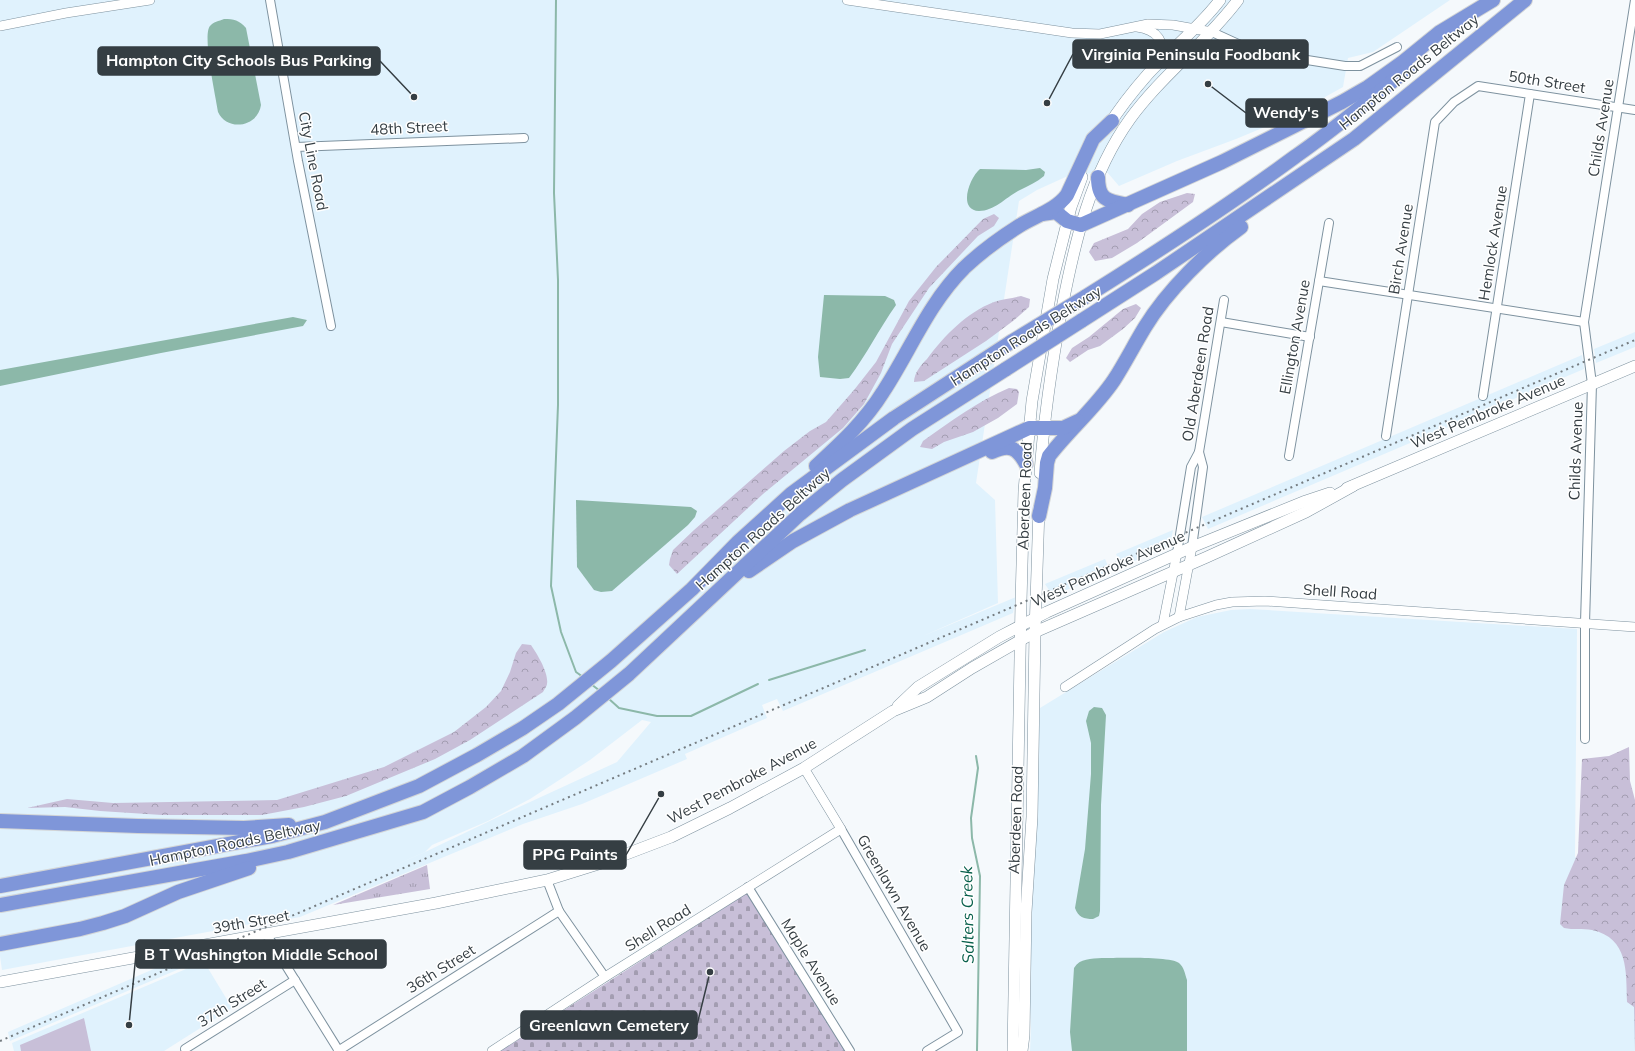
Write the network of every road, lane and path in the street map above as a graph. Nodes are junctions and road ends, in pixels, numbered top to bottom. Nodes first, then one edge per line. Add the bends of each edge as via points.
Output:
1 (150, 0) edge
2 (270, 0) edge
3 (847, 0) edge
4 (1220, 0) edge
5 (1238, 0) edge
6 (1494, 0) edge
7 (1524, 0) edge
8 (1635, 0) edge
9 (0, 26) edge
10 (1132, 27) junction
11 (1195, 28) junction
12 (1212, 32) junction
13 (1397, 47) dead end
14 (1161, 61) junction
15 (1478, 86) joint
16 (1530, 94) junction
17 (1619, 107) junction
18 (1635, 110) edge
19 (1112, 121) junction
20 (524, 138) dead end
21 (1354, 139) junction
22 (296, 147) junction
23 (1098, 177) junction
24 (1128, 205) junction
25 (1042, 214) junction
26 (1074, 223) junction
27 (1329, 223) dead end
28 (1319, 281) junction
29 (1408, 294) junction
30 (1224, 300) dead end
31 (1497, 308) junction
32 (1221, 322) junction
33 (1584, 322) junction
34 (331, 326) dead end
35 (1310, 337) junction
36 (1635, 366) edge
37 (1592, 384) junction
38 (1483, 396) dead end
39 (1080, 419) junction
40 (1029, 428) junction
41 (1043, 428) junction
42 (1386, 436) dead end
43 (1199, 452) junction
44 (1289, 456) dead end
45 (1026, 464) junction
46 (922, 478) junction
47 (1353, 486) junction
48 (791, 494) junction
49 (1038, 516) junction
50 (1192, 547) junction
51 (1177, 553) junction
52 (1188, 565) junction
53 (1173, 571) junction
54 (717, 592) junction
55 (1179, 616) junction
56 (1035, 618) junction
57 (1163, 624) junction
58 (1585, 624) junction
59 (1021, 626) junction
60 (1635, 627) edge
61 (1035, 632) junction
62 (1021, 639) junction
63 (1065, 687) dead end
64 (893, 711) junction
65 (1585, 739) dead end
66 (804, 768) junction
67 (0, 821) edge
68 (325, 822) junction
69 (841, 829) junction
70 (316, 845) junction
71 (547, 880) junction
72 (0, 886) edge
73 (748, 887) junction
74 (436, 903) joint
75 (0, 905) edge
76 (559, 911) junction
77 (267, 935) junction
78 (0, 944) edge
79 (605, 977) junction
80 (295, 980) junction
81 (0, 982) edge
82 (185, 1049) dead end
83 (339, 1051) edge
84 (492, 1051) edge
85 (850, 1051) edge
86 (928, 1051) edge
87 (1013, 1051) edge
88 (1022, 1051) edge

1 - 9 street
2 - 22 street, City Line Road
3 - 10 street via 1072,33 1100,34
4 - 11 main road, Aberdeen Road
5 - 12 main road, Aberdeen Road
6 - 24 highway via 1440,32 1403,62 1342,102 1222,162
6 - 48 highway, Hampton Roads Beltway, bridge via 1298,155 1189,231 894,418
7 - 21 highway, Hampton Roads Beltway
8 - 17 street, Childs Avenue
10 - 11 street via 1161,24
10 - 14 street via 1147,29 1157,35 1163,49
11 - 12 street
11 - 14 main road, Aberdeen Road
12 - 13 street via 1263,53 1344,66 1360,66
12 - 23 main road, Aberdeen Road via 1146,98 1115,142
14 - 19 main road, Aberdeen Road
15 - 16 street, 50th Street
15 - 29 street, Birch Avenue via 1454,102 1435,122
16 - 17 street, 50th Street
16 - 31 street, Hemlock Avenue
17 - 18 street, 50th Street
17 - 33 street, Childs Avenue
19 - 25 highway via 1093,139 1066,197
19 - 26 main road, Aberdeen Road via 1082,176
20 - 22 street, 48th Street
21 - 39 highway via 1287,195 1229,235 1186,275 1145,326 1114,380
21 - 54 highway, Hampton Roads Beltway, bridge via 1156,273 912,429 800,514
22 - 34 street, City Line Road
23 - 24 highway via 1098,188 1104,198
23 - 26 main road, Aberdeen Road via 1085,208
24 - 26 highway
25 - 26 highway via 1056,212
25 - 48 highway via 992,244 944,291 925,319 884,392 868,414
26 - 40 main road, Aberdeen Road via 1053,279
26 - 41 main road, Aberdeen Road
27 - 28 street, Ellington Avenue
28 - 29 street
28 - 35 street, Ellington Avenue
29 - 31 street
29 - 42 street, Birch Avenue
30 - 32 street, Old Aberdeen Road
31 - 33 street
31 - 38 street, Hemlock Avenue
32 - 35 street
32 - 43 street, Old Aberdeen Road
33 - 37 street, Childs Avenue
35 - 44 street, Ellington Avenue
36 - 37 main road, West Pembroke Avenue
37 - 47 main road, West Pembroke Avenue
37 - 58 street, Childs Avenue
39 - 41 highway via 1065,427
39 - 49 highway via 1048,460
40 - 41 highway
40 - 45 main road, Aberdeen Road
40 - 46 highway
41 - 49 main road, Aberdeen Road
43 - 50 street, Old Aberdeen Road via 1203,467
43 - 51 street, Old Aberdeen Road via 1191,467
45 - 46 highway via 1018,452 1005,447
45 - 59 main road, Aberdeen Road
46 - 54 highway via 818,526
47 - 50 main road, West Pembroke Avenue via 1303,502
47 - 52 main road, West Pembroke Avenue via 1306,512
48 - 68 highway, Hampton Roads Beltway via 675,605 612,661 558,704 523,728 419,786
49 - 56 main road, Aberdeen Road
50 - 51 main road, West Pembroke Avenue
50 - 52 street, Old Aberdeen Road
51 - 53 street, Old Aberdeen Road
51 - 56 main road, West Pembroke Avenue
52 - 53 main road, West Pembroke Avenue
52 - 55 street, Old Aberdeen Road
53 - 57 street, Old Aberdeen Road
53 - 61 main road, West Pembroke Avenue
54 - 70 highway, Hampton Roads Beltway via 629,674 523,756 423,812
55 - 57 street, Shell Road
55 - 58 street, Shell Road via 1216,605 1265,601
56 - 59 main road, West Pembroke Avenue
56 - 61 main road, Aberdeen Road
57 - 63 street, Shell Road
58 - 60 street, Shell Road
58 - 65 street, Childs Avenue
59 - 62 main road, Aberdeen Road
59 - 64 main road, West Pembroke Avenue via 918,687
61 - 62 main road, West Pembroke Avenue
61 - 88 main road, Aberdeen Road
62 - 64 main road, West Pembroke Avenue via 927,697
62 - 87 main road, Aberdeen Road
64 - 66 main road, West Pembroke Avenue
66 - 69 street, Greenlawn Avenue
66 - 71 main road, West Pembroke Avenue via 670,837 608,862
67 - 68 highway via 244,828
68 - 72 highway, Hampton Roads Beltway via 272,836
69 - 73 street, Shell Road
69 - 86 street, Greenlawn Avenue via 958,1032
70 - 75 highway, Hampton Roads Beltway via 246,861
70 - 78 highway via 200,884 103,923
71 - 74 main road, West Pembroke Avenue
71 - 76 street
73 - 79 street, Shell Road
73 - 85 street, Maple Avenue
74 - 77 main road, 39th Street
76 - 79 street
76 - 83 street, 36th Street
77 - 80 street
77 - 81 main road, 39th Street
79 - 84 street, Shell Road
80 - 82 street, 37th Street
80 - 83 street

